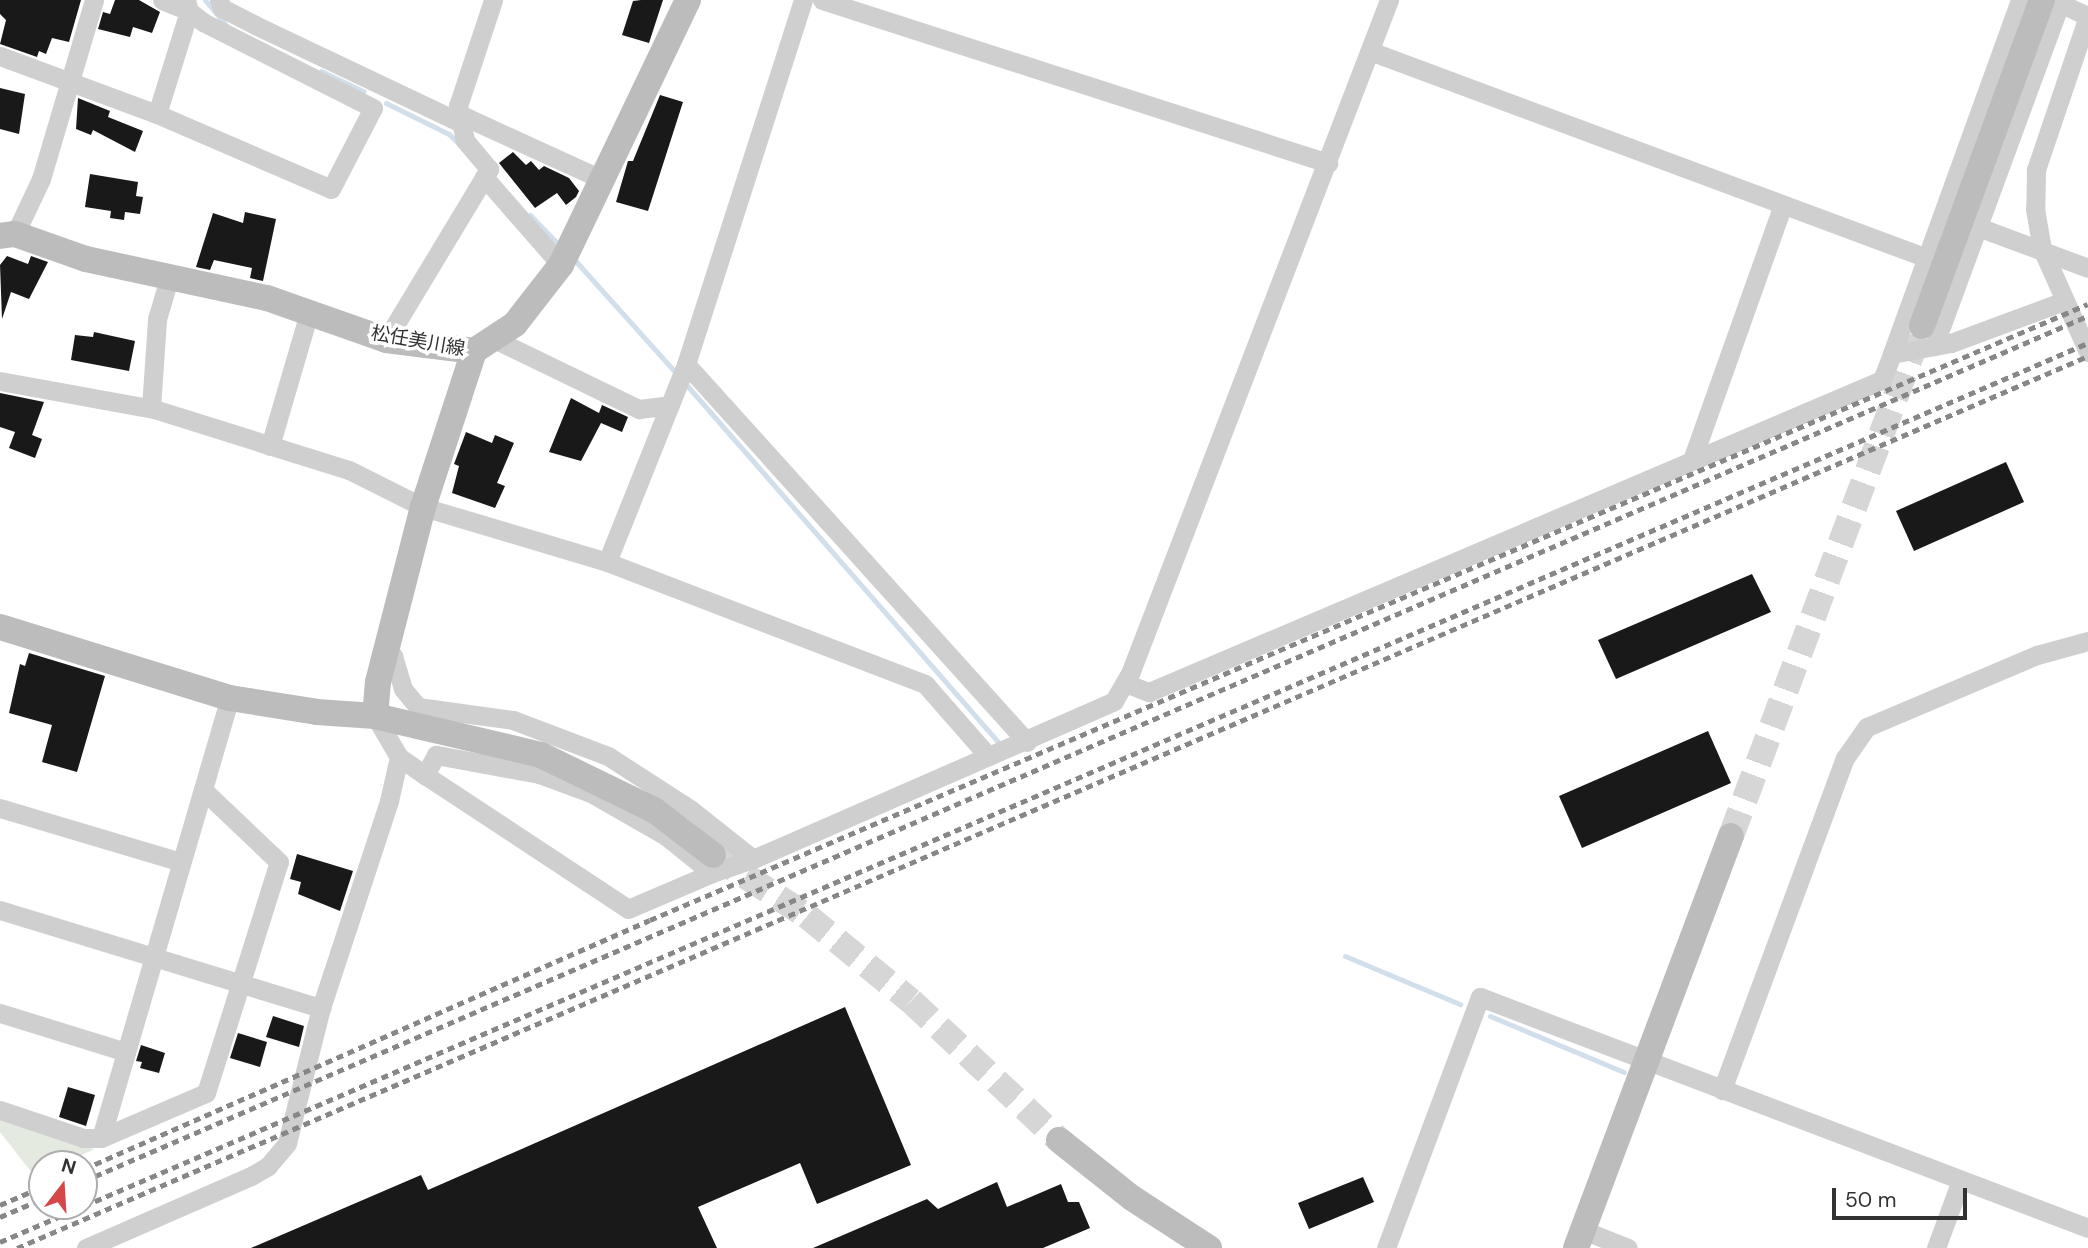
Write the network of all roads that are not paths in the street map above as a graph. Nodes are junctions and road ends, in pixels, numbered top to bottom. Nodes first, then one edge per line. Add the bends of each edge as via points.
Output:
1 (94, 0) edge
2 (162, 0) edge
3 (219, 0) edge
4 (493, 0) edge
5 (688, 0) edge
6 (803, 0) edge
7 (822, 0) edge
8 (1389, 0) edge
9 (2020, 0) edge
10 (2052, 1) edge
11 (188, 6) edge
12 (1370, 51) junction
13 (0, 56) edge
14 (70, 78) junction
15 (382, 88) junction
16 (373, 108) junction
17 (158, 114) junction
18 (460, 118) junction
19 (1328, 163) junction
20 (484, 177) junction
21 (601, 179) junction
22 (1783, 205) junction
23 (1978, 227) junction
24 (4, 234) edge
25 (2042, 249) junction
26 (566, 256) junction
27 (1927, 258) junction
28 (2088, 268) edge
29 (170, 275) junction
30 (2064, 301) junction
31 (309, 313) junction
32 (1928, 336) junction
33 (386, 340) junction
34 (485, 346) junction
35 (2088, 352) edge
36 (1892, 354) junction
37 (685, 363) junction
38 (0, 381) edge
39 (670, 405) junction
40 (152, 408) junction
41 (270, 446) junction
42 (1692, 460) junction
43 (423, 507) junction
44 (607, 562) junction
45 (0, 627) edge
46 (2088, 641) edge
47 (385, 653) junction
48 (1125, 683) junction
49 (230, 698) junction
50 (375, 716) junction
51 (1027, 742) junction
52 (988, 756) junction
53 (399, 757) junction
54 (425, 775) junction
55 (203, 790) junction
56 (0, 808) edge
57 (1731, 836) tunnel mouth
58 (754, 859) junction
59 (181, 862) junction
60 (712, 864) junction
61 (0, 910) edge
62 (155, 955) junction
63 (240, 984) junction
64 (321, 1008) junction
65 (0, 1013) edge
66 (127, 1052) junction
67 (1646, 1063) junction
68 (1723, 1090) junction
69 (0, 1110) edge
70 (101, 1138) junction
71 (1059, 1140) tunnel mouth
72 (1961, 1180) junction
73 (2088, 1228) edge
74 (1579, 1239) edge
75 (86, 1248) edge
76 (1209, 1248) edge
77 (1386, 1248) edge
78 (1628, 1248) edge
79 (1936, 1248) edge

1 - 14 street
2 - 11 street
3 - 15 street via 222,8
4 - 18 street via 458,106
5 - 21 street
6 - 37 street
7 - 19 street
8 - 12 street
9 - 27 street
10 - 23 street
10 - 25 street via 2088,16 2036,170 2035,209
10 - 32 street
11 - 16 street
11 - 17 street
12 - 19 street
12 - 22 street
13 - 14 street
14 - 17 street
14 - 24 street via 41,179
15 - 16 street
15 - 18 street
16 - 17 street via 331,189
18 - 20 street via 465,140 489,169
18 - 21 street
19 - 48 street
20 - 26 street
20 - 33 street
21 - 26 street
22 - 27 street
22 - 42 street
23 - 25 street
23 - 32 street
24 - 29 street, 松任美川線 via 86,258
25 - 28 street
25 - 30 street
26 - 34 street
27 - 36 street
29 - 31 street, 松任美川線
29 - 40 street via 157,319
30 - 32 street
30 - 35 street
31 - 33 street, 松任美川線
31 - 41 street
32 - 36 street
33 - 34 street, 松任美川線
34 - 39 street via 639,409
34 - 43 street
36 - 42 street via 1882,380
37 - 39 street
37 - 51 street
38 - 40 street
39 - 44 street
40 - 41 street
41 - 43 street via 349,470
42 - 48 street via 1149,692
43 - 44 street
43 - 47 street
44 - 52 street via 925,684
45 - 49 street
46 - 68 street via 2024,660 1867,727 1845,758
47 - 50 street
47 - 58 street via 393,656 403,689 418,706 513,720 608,756 690,809
48 - 51 street via 1114,701
49 - 50 street
49 - 55 street
50 - 53 street
50 - 60 street via 541,755 654,810
51 - 52 street
52 - 58 street
53 - 54 street
53 - 64 street via 389,801
54 - 60 street via 436,755 539,774 591,793
54 - 60 street via 628,909
55 - 59 street
55 - 63 street via 279,862
56 - 59 street
57 - 67 street
58 - 60 street
59 - 62 street
61 - 62 street
62 - 63 street
62 - 66 street
63 - 64 street
63 - 70 street via 206,1093
64 - 75 street via 288,1143 268,1166
65 - 66 street
66 - 70 street
67 - 68 street
67 - 74 street
67 - 77 street via 1632,1051 1480,997
68 - 72 street
69 - 70 street via 83,1138
71 - 76 street via 1132,1198
72 - 73 street
72 - 79 street
74 - 78 street

